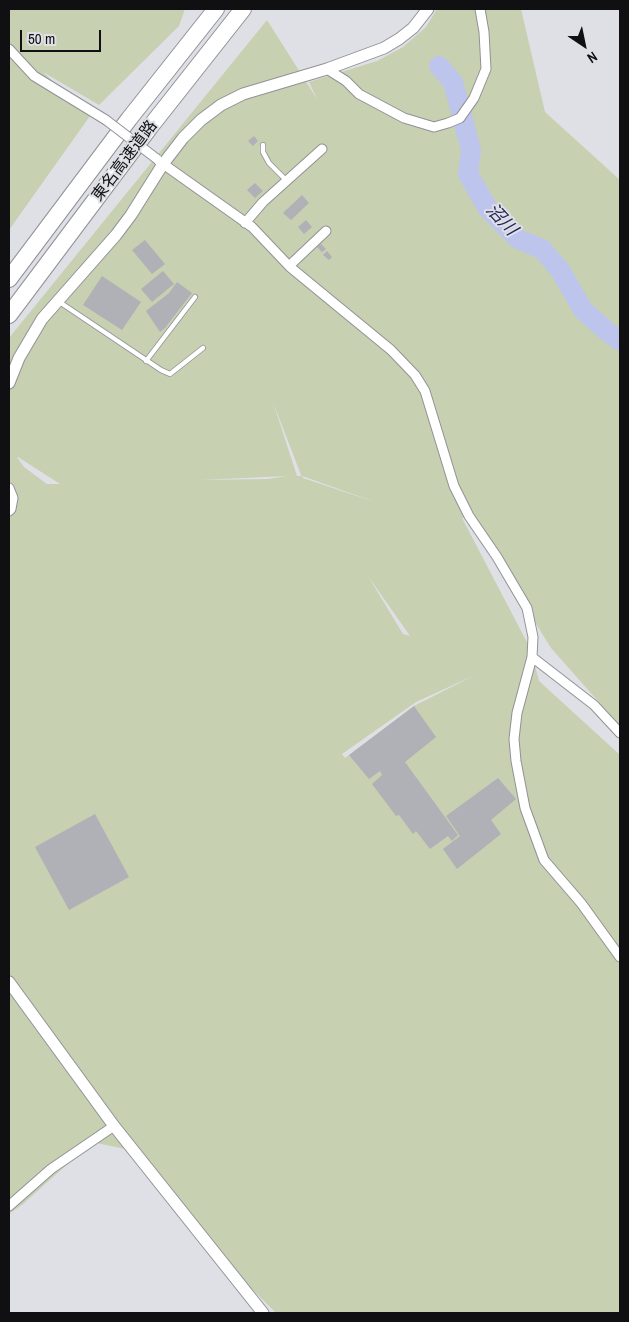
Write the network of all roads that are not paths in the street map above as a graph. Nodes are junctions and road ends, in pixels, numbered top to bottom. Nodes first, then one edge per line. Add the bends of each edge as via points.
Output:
1 (216, 9) edge
2 (243, 9) edge
3 (428, 9) edge
4 (480, 9) edge
5 (9, 49) edge
6 (327, 68) junction
7 (263, 145) dead end
8 (322, 149) dead end
9 (160, 162) junction
10 (287, 181) junction
11 (245, 223) junction
12 (326, 231) dead end
13 (289, 266) junction
14 (9, 279) edge
15 (195, 296) dead end
16 (56, 301) junction
17 (9, 315) edge
18 (204, 348) dead end
19 (146, 361) junction
20 (9, 383) edge
21 (9, 488) edge
22 (9, 512) edge
23 (532, 656) junction
24 (620, 734) edge
25 (620, 957) edge
26 (9, 982) edge
27 (114, 1126) junction
28 (9, 1206) edge
29 (263, 1313) edge

1 - 14 highway, 東名高速道路
2 - 17 highway, 東名高速道路
3 - 6 street via 413,28 384,48
4 - 6 street via 486,69 474,98 460,118 448,123 434,127 404,118 359,94
5 - 9 street, bridge via 34,76 106,120
6 - 9 street via 243,94 221,105 201,120
7 - 10 lane via 269,163
8 - 10 street
9 - 11 street
9 - 16 street via 116,236
10 - 11 street
11 - 13 street
12 - 13 street
13 - 23 street via 391,350 415,375 425,391 454,486 469,516 527,608 533,637
15 - 19 lane
16 - 19 lane
16 - 20 street via 29,338
18 - 19 lane via 170,374
21 - 22 street via 13,498
23 - 24 street via 594,705
23 - 25 street via 517,713 514,739 525,808 544,860 581,903
26 - 27 street
27 - 28 street via 51,1168
27 - 29 street

